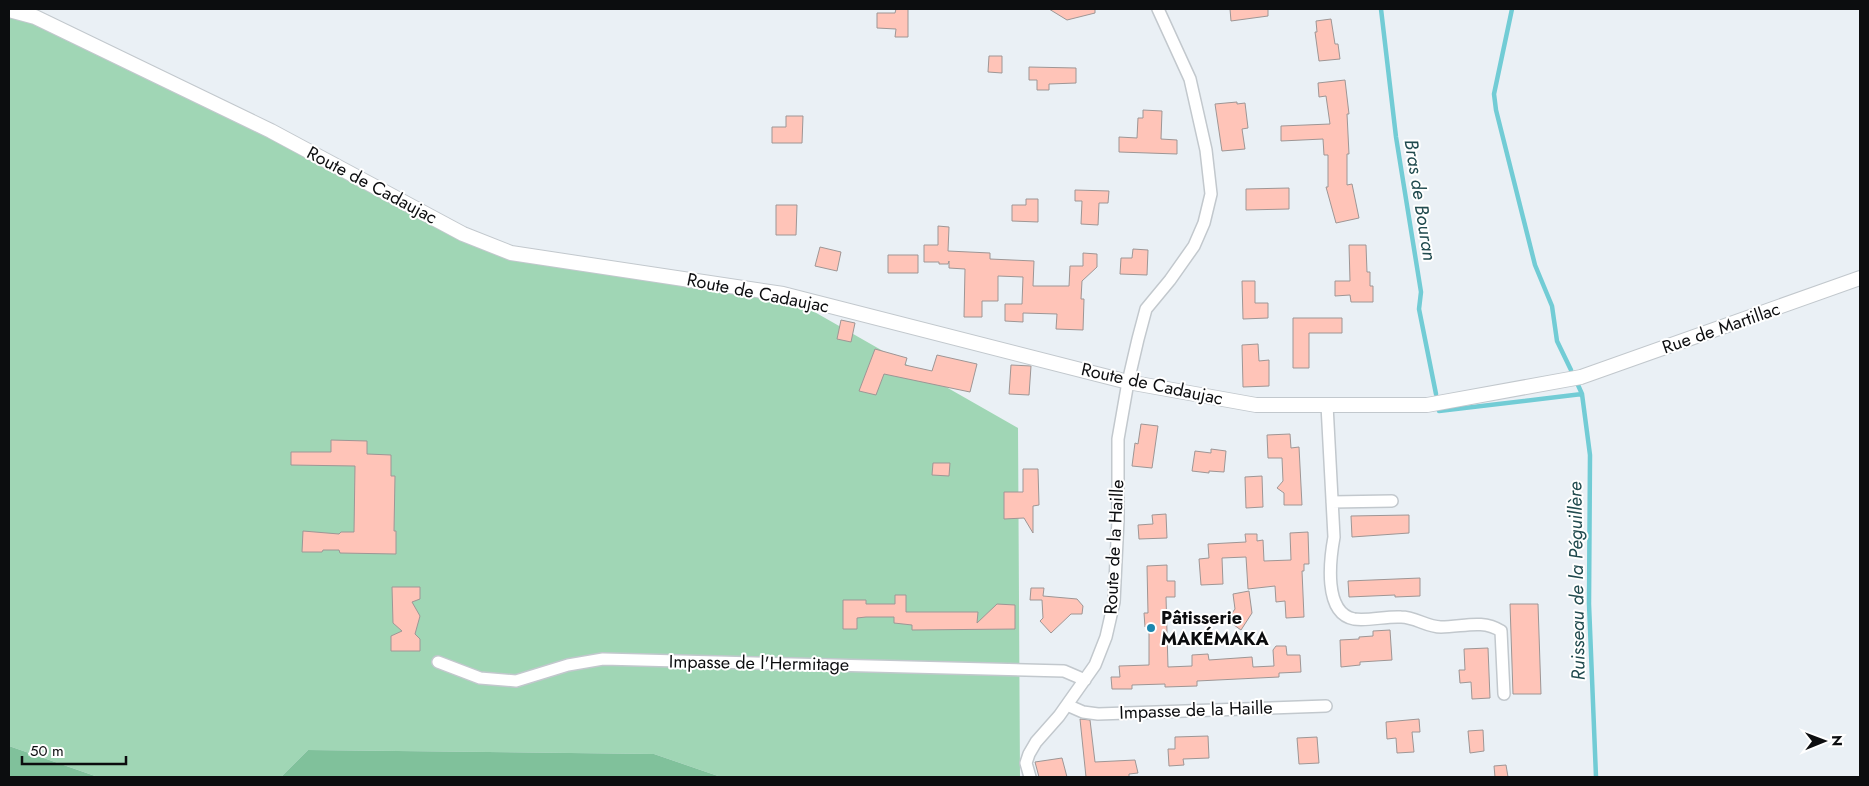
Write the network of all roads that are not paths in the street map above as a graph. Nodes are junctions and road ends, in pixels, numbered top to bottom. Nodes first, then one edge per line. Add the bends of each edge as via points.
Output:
1 (1158, 9) edge
2 (9, 10) edge
3 (1860, 278) edge
4 (1581, 376) joint
5 (1128, 382) junction
6 (1327, 405) junction
7 (1392, 501) dead end
8 (1332, 502) junction
9 (438, 662) dead end
10 (1085, 680) junction
11 (1504, 694) dead end
12 (1067, 705) junction
13 (1326, 706) dead end
14 (1030, 777) edge

1 - 5 street, Route de la Haille via 1190,80 1206,150 1211,194 1194,246 1146,309
2 - 5 street, Route de Cadaujac via 34,18 254,123 462,234 511,253 783,294
3 - 4 street, Rue de Martillac
4 - 6 street, Route de Cadaujac via 1427,405
5 - 6 street, Route de Cadaujac via 1256,405
5 - 10 street, Route de la Haille via 1118,439 1114,602 1106,637
6 - 8 street
7 - 8 street
8 - 11 street via 1331,590 1335,603 1343,612 1354,619 1401,617 1441,627 1492,625 1501,631
9 - 10 street, Impasse de l'Hermitage via 480,678 516,681 568,664 603,659 1064,671
10 - 12 street, Route de la Haille
12 - 13 street, Impasse de la Haille via 1098,714
12 - 14 street, Route de la Haille via 1029,754 1026,763

